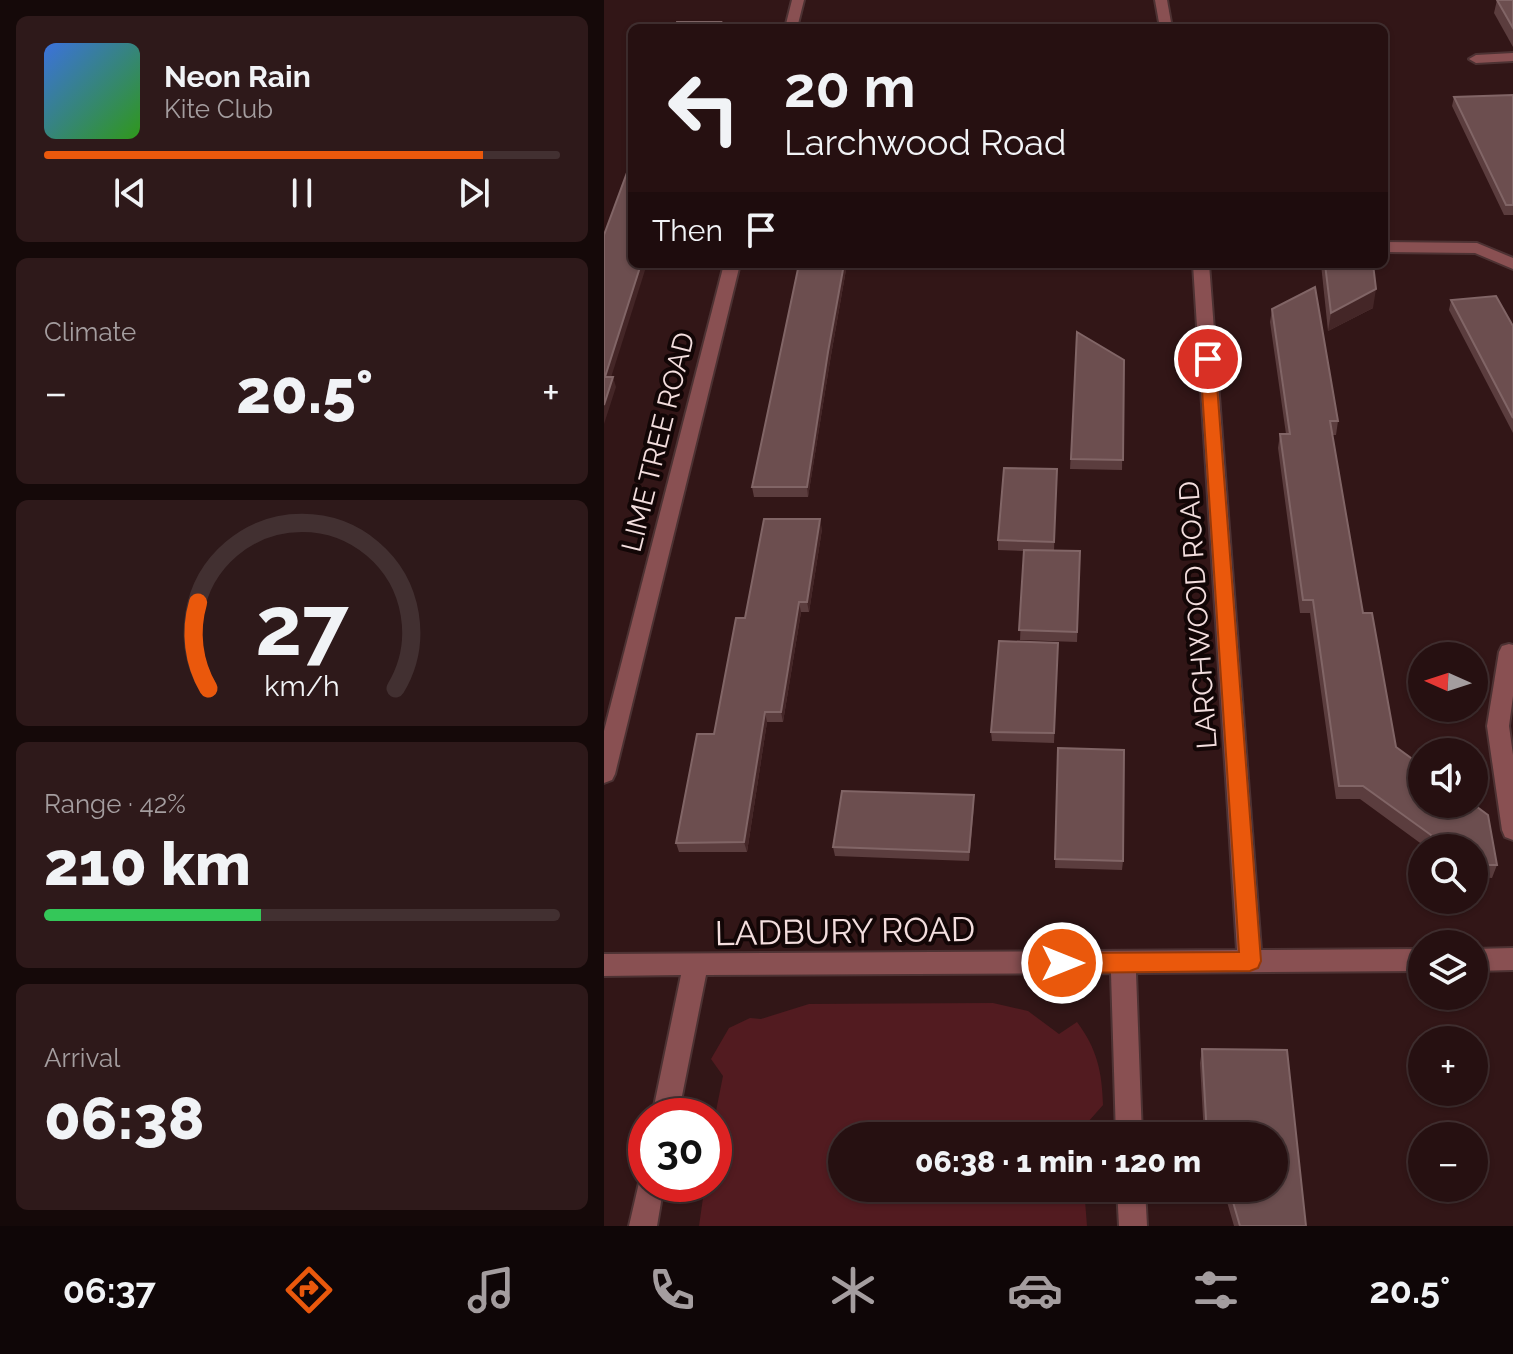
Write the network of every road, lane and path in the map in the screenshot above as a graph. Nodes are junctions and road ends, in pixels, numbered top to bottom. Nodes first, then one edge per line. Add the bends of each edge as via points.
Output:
1 (798, 0) edge
2 (1161, 0) edge
3 (792, 24) edge
4 (1165, 24) edge
5 (1513, 57) edge
6 (1476, 59) dead end
7 (1388, 247) edge
8 (1513, 264) edge
9 (731, 268) edge
10 (1201, 268) edge
11 (1509, 652) dead end
12 (604, 774) edge
13 (1513, 830) edge
14 (1513, 959) edge
15 (1408, 960) edge
16 (1488, 960) edge
17 (1250, 961) junction
18 (1123, 962) junction
19 (604, 965) edge
20 (695, 967) junction
21 (669, 1098) edge
22 (1129, 1122) edge
23 (648, 1202) edge
24 (1132, 1202) edge
25 (643, 1226) edge
26 (1133, 1226) edge

1 - 3 street
2 - 4 street
5 - 6 street
7 - 8 street via 1477,248
9 - 12 street, LIME TREE ROAD
10 - 17 street, LARCHWOOD ROAD
11 - 13 street via 1498,726
14 - 16 street
15 - 17 street, LADBURY ROAD
17 - 18 street, LADBURY ROAD
18 - 20 street, LADBURY ROAD
18 - 22 street
19 - 20 street, LADBURY ROAD
20 - 21 street
23 - 25 street
24 - 26 street

